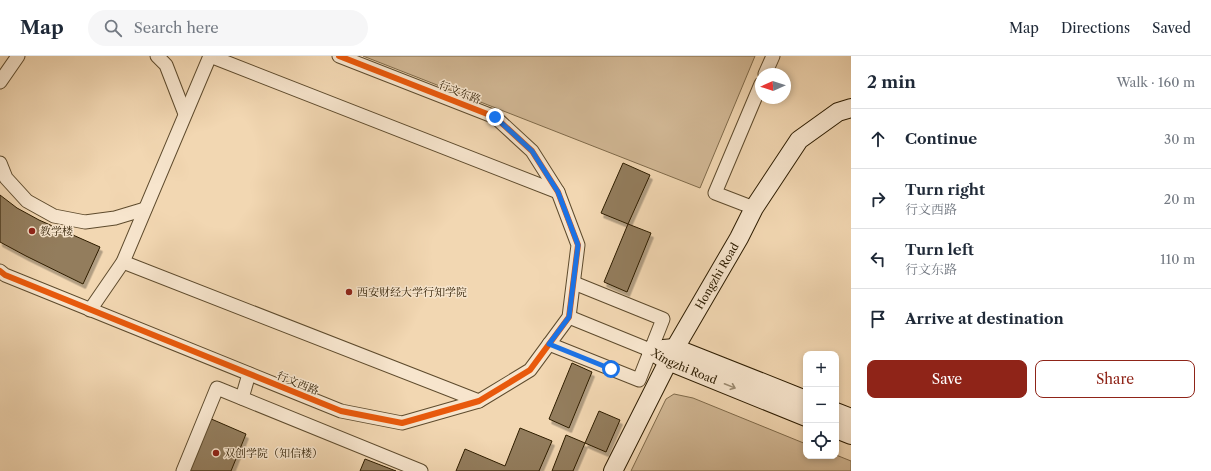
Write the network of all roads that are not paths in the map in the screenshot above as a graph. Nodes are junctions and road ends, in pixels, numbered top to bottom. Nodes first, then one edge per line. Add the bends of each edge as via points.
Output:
1 (18, 56) edge
2 (157, 56) edge
3 (210, 56) edge
4 (339, 56) edge
5 (772, 56) edge
6 (767, 68) edge
7 (0, 82) edge
8 (755, 98) edge
9 (851, 108) edge
10 (185, 114) junction
11 (0, 163) edge
12 (558, 192) junction
13 (754, 208) junction
14 (145, 209) junction
15 (123, 262) junction
16 (0, 271) edge
17 (574, 283) junction
18 (90, 310) junction
19 (569, 317) junction
20 (549, 344) junction
21 (650, 350) junction
22 (672, 355) junction
23 (249, 374) junction
24 (242, 398) junction
25 (803, 399) edge
26 (479, 401) junction
27 (839, 413) edge
28 (803, 416) edge
29 (851, 418) edge
30 (839, 430) edge
31 (851, 435) edge
32 (183, 471) edge
33 (421, 471) edge
34 (613, 471) edge

1 - 7 street
2 - 10 street via 166,65
3 - 10 street
3 - 12 street
4 - 12 street, 行文东路 via 495,117 532,151
5 - 6 street
8 - 13 street via 715,193
9 - 13 street, Hongzhi Road via 838,112 799,140
10 - 14 street
11 - 14 street via 6,178 27,201 54,216 85,222 116,218
12 - 17 street, 行文东路 via 578,245
13 - 22 street, Hongzhi Road
14 - 15 street
15 - 18 street
15 - 26 street
16 - 18 street, 行文西路
17 - 19 street, 行文东路
17 - 21 street via 663,319
18 - 23 street, 行文西路
19 - 20 street, 行文西路
19 - 21 street
20 - 21 street via 639,380
20 - 26 street, 行文西路 via 530,370
21 - 22 street, Xingzhi Road
22 - 25 street, Xingzhi Road
22 -> 28 street, Xingzhi Road
22 - 34 street, Hongzhi Road
23 - 24 street
23 - 26 street, 行文西路 via 340,411 402,423
24 - 32 street via 217,388
24 - 33 street
27 - 29 street
30 - 31 street

